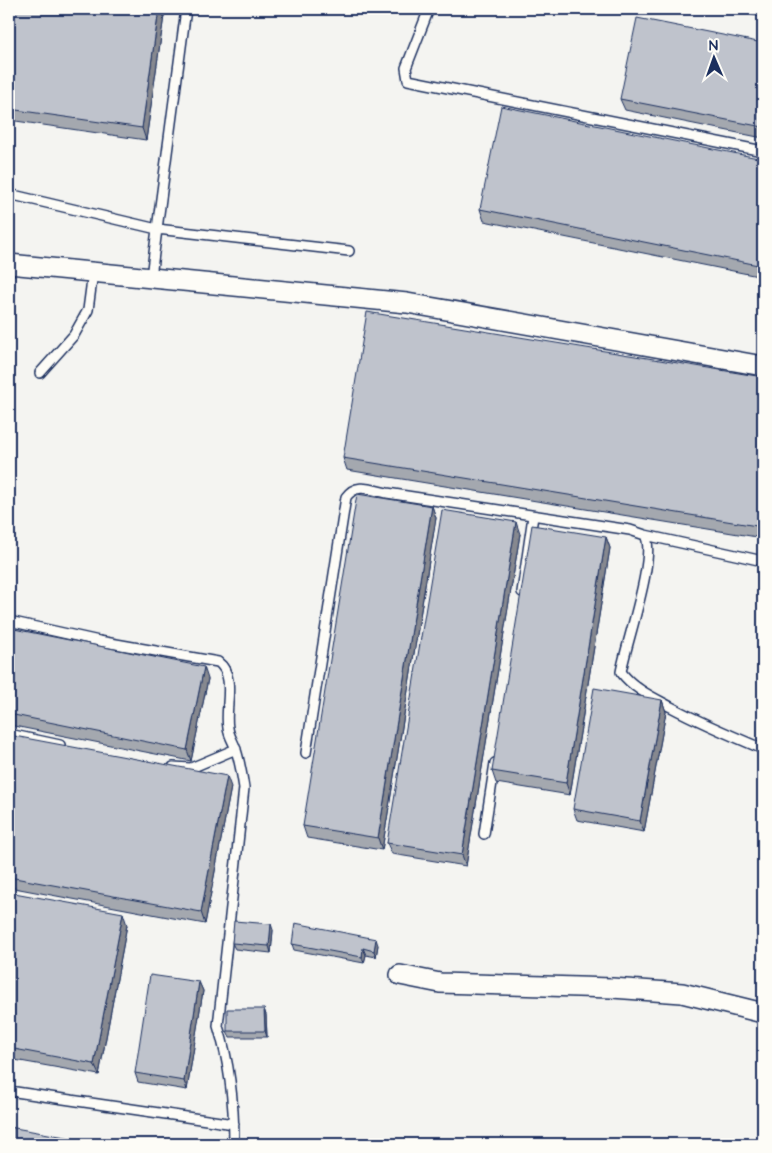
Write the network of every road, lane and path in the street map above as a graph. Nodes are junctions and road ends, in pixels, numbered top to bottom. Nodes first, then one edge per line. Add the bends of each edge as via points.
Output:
1 (186, 9) edge
2 (428, 9) edge
3 (763, 151) edge
4 (9, 194) edge
5 (158, 229) junction
6 (349, 252) dead end
7 (9, 264) edge
8 (93, 272) junction
9 (151, 277) junction
10 (763, 366) edge
11 (40, 373) dead end
12 (533, 516) junction
13 (644, 535) junction
14 (763, 561) edge
15 (520, 602) edge
16 (9, 621) edge
17 (9, 734) edge
18 (67, 746) edge
19 (236, 749) junction
20 (763, 749) edge
21 (306, 753) dead end
22 (496, 756) edge
23 (164, 767) edge
24 (484, 834) dead end
25 (400, 975) dead end
26 (763, 1013) edge
27 (9, 1091) edge
28 (234, 1124) junction
29 (234, 1144) edge

1 - 5 lane
2 - 3 lane via 406,68 408,80
4 - 5 lane
5 - 6 lane
5 - 9 lane
7 - 8 street
8 - 9 street
8 - 11 lane via 88,310 74,334
9 - 10 street via 407,302
12 - 13 lane via 630,530
12 - 15 lane
12 - 21 lane via 358,488 350,492 346,497
13 - 14 lane
13 - 20 lane via 648,546 646,572 621,672 639,691 697,721
16 - 19 lane via 218,662 223,666 228,683 227,727
17 - 18 lane
19 - 23 lane via 191,768
19 - 28 lane via 244,788 218,1026 226,1052
22 - 24 lane
25 - 26 street via 440,983 682,993
27 - 28 lane
28 - 29 lane

